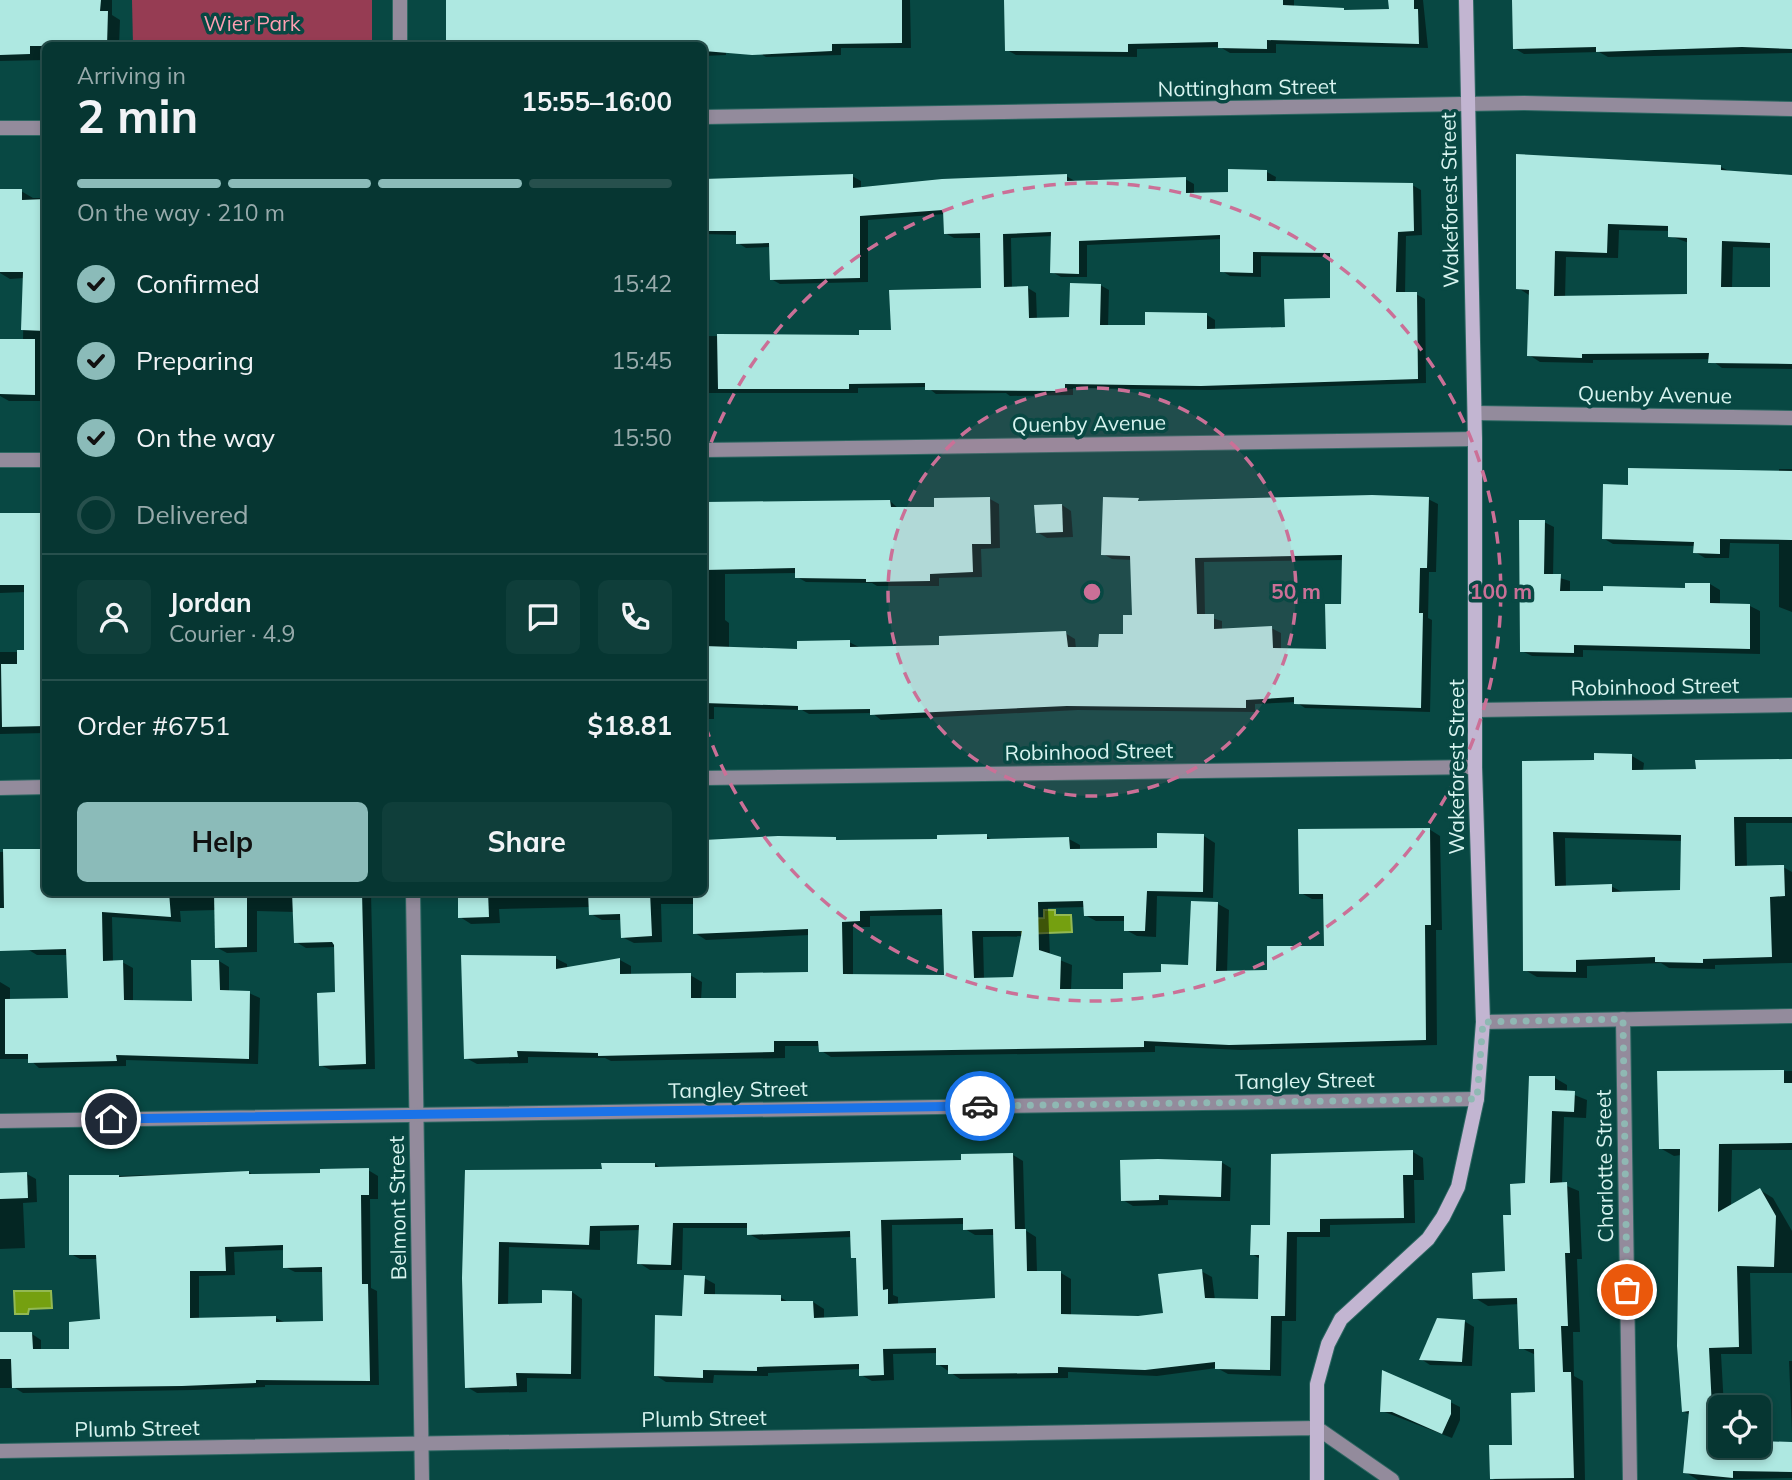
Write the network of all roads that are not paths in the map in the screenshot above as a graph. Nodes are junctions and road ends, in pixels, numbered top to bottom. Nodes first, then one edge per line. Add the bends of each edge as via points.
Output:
1 (400, 0) edge
2 (1466, 0) edge
3 (400, 42) edge
4 (1468, 104) junction
5 (1792, 109) edge
6 (707, 117) edge
7 (0, 128) edge
8 (42, 128) edge
9 (1475, 413) junction
10 (1792, 418) edge
11 (1475, 439) junction
12 (707, 450) edge
13 (0, 460) edge
14 (42, 460) edge
15 (1792, 705) edge
16 (1477, 710) junction
17 (1475, 766) junction
18 (707, 778) edge
19 (42, 787) edge
20 (0, 788) edge
21 (413, 896) edge
22 (1792, 1016) edge
23 (1623, 1019) junction
24 (1483, 1022) junction
25 (1477, 1099) junction
26 (416, 1114) junction
27 (0, 1121) edge
28 (1317, 1429) junction
29 (421, 1444) junction
30 (0, 1451) edge
31 (422, 1480) edge
32 (1317, 1480) edge
33 (1392, 1480) edge
34 (1630, 1480) edge

1 - 3 street
2 - 4 street, Wakeforest Street
4 - 5 street, Nottingham Street
4 - 6 street, Nottingham Street
4 - 9 street, Wakeforest Street
7 - 8 street
9 - 10 street, Quenby Avenue
9 - 11 street, Wakeforest Street
11 - 12 street, Quenby Avenue
11 - 16 street, Wakeforest Street
13 - 14 street
15 - 16 street, Robinhood Street
16 - 17 street, Wakeforest Street
17 - 18 street, Robinhood Street
17 - 24 street, Wakeforest Street
19 - 20 street
21 - 26 street, Belmont Street
22 - 23 street
23 - 24 street
23 - 34 street, Charlotte Street
24 - 25 street, Wakeforest Street
25 - 26 street, Tangley Street
25 - 28 street, Wakeforest Street via 1458,1187 1443,1217 1428,1239 1341,1319 1328,1344 1317,1384
26 - 27 street, Tangley Street
26 - 29 street, Belmont Street
28 - 29 street, Plumb Street
28 - 32 street, Wakeforest Street
28 - 33 street
29 - 30 street, Plumb Street
29 - 31 street, Belmont Street

